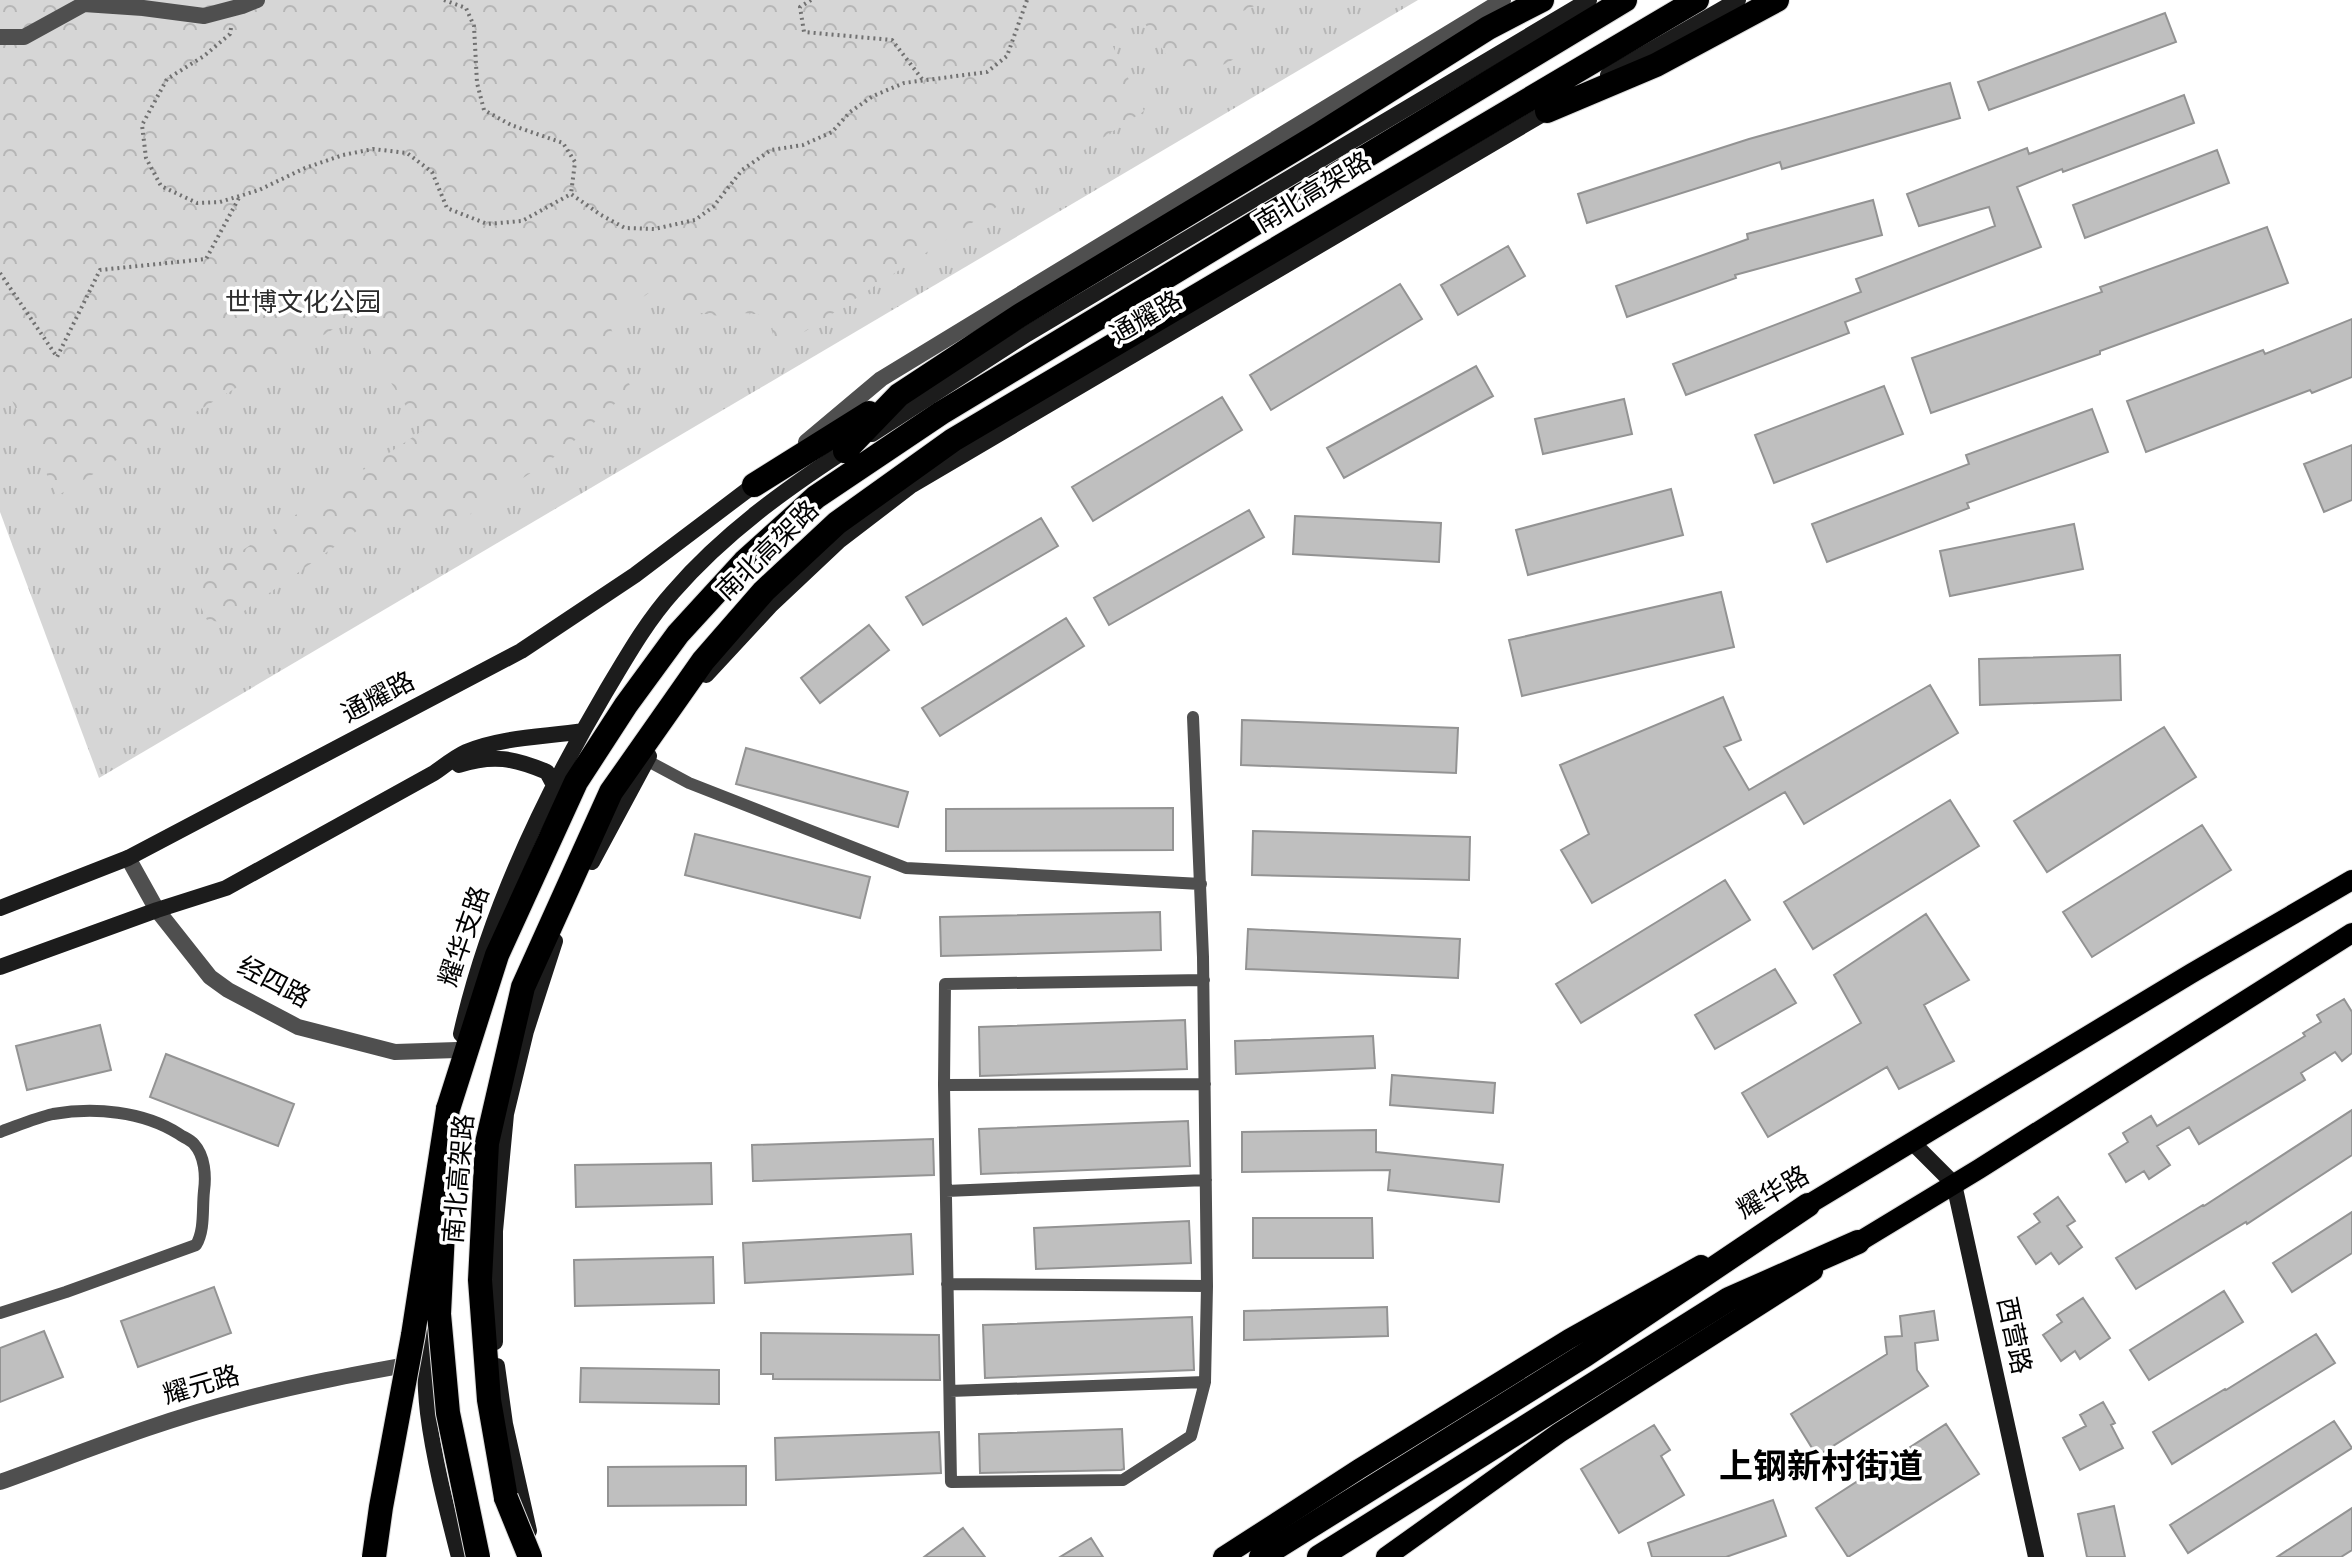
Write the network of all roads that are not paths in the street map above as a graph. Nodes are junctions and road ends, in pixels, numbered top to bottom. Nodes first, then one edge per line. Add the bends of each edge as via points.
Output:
1 (257, 0) edge
2 (1503, 0) edge
3 (1542, 0) edge
4 (1589, 0) edge
5 (1625, 0) edge
6 (1697, 0) edge
7 (1777, 0) edge
8 (1746, 7) edge
9 (0, 37) edge
10 (1547, 111) joint
11 (899, 395) junction
12 (845, 451) junction
13 (754, 485) junction
14 (1193, 717) dead end
15 (583, 731) junction
16 (646, 760) junction
17 (434, 773) junction
18 (555, 787) junction
19 (128, 858) junction
20 (2352, 880) edge
21 (1201, 884) junction
22 (0, 908) edge
23 (157, 910) junction
24 (2352, 933) edge
25 (0, 967) edge
26 (1204, 980) junction
27 (457, 1050) junction
28 (1205, 1084) junction
29 (944, 1085) junction
30 (448, 1109) junction
31 (0, 1132) edge
32 (1912, 1142) junction
33 (1206, 1180) junction
34 (1954, 1184) junction
35 (946, 1191) junction
36 (1808, 1205) junction
37 (1858, 1242) junction
38 (947, 1284) junction
39 (1207, 1286) junction
40 (0, 1313) edge
41 (424, 1362) junction
42 (1205, 1382) junction
43 (950, 1391) junction
44 (0, 1482) edge
45 (506, 1498) junction
46 (374, 1557) edge
47 (459, 1557) edge
48 (478, 1557) edge
49 (520, 1557) edge
50 (532, 1557) edge
51 (1223, 1557) edge
52 (1261, 1557) edge
53 (1319, 1557) edge
54 (1386, 1557) edge
55 (2036, 1557) edge

1 - 9 street via 204,16 84,4 24,37
2 - 13 street via 881,379
3 - 11 highway via 1019,316
4 - 12 street, 通耀路 via 1027,334
5 - 30 highway, 南北高架路 via 941,413 816,497 744,562 678,634 576,782 497,955
6 - 45 highway, 南北高架路 via 953,440 837,523 764,591 703,661 611,792 523,987 487,1143 480,1280 489,1400
7 - 8 highway
8 - 10 highway via 1656,65
10 - 16 street, 通耀路 via 912,485 839,541 770,606 704,677
11 - 12 highway
11 - 13 highway
12 - 15 street, 耀华支路 via 756,511 673,592 635,642
13 - 19 street, 通耀路 via 635,575 521,651
14 - 21 lane
15 - 17 street via 501,741 463,753
15 - 18 street, 耀华支路
16 - 21 lane via 689,783 906,868
16 - 50 street via 552,949 506,1114 495,1231 495,1352
17 - 18 street via 503,758 547,772
17 - 23 street via 226,888
18 - 27 street, 耀华支路 via 482,959
19 - 22 street, 通耀路
19 - 23 street, 经四路
20 - 32 main road, 耀华路
21 - 26 lane
23 - 25 street
23 - 27 street, 经四路 via 210,977 298,1027 395,1052
24 - 34 main road
26 - 28 lane
26 - 29 lane via 945,984
27 - 41 street, 耀华支路 via 438,1159
28 - 29 lane
28 - 33 lane
29 - 35 lane
30 - 46 highway, bridge
30 - 48 highway, 南北高架路, bridge via 439,1314 448,1413
31 - 40 lane via 51,1115 87,1111 144,1119 194,1144 205,1184 202,1235 196,1245
32 - 34 street
32 - 36 main road, 耀华路
33 - 35 lane
33 - 39 lane
34 - 37 main road
34 - 55 street, 西营路
35 - 38 lane
36 - 51 main road, 耀华路 via 1569,1339
36 - 52 highway via 1585,1355
37 - 53 highway via 1729,1299
37 - 54 main road via 1559,1433
38 - 39 lane
38 - 43 lane
39 - 42 lane
41 - 44 street, 耀元路 via 236,1401
41 - 47 street, 耀华支路 via 430,1426
42 - 43 lane
42 - 43 lane via 1191,1436 1123,1480 951,1482
45 - 49 highway, 南北高架路, bridge
45 - 50 highway, bridge

